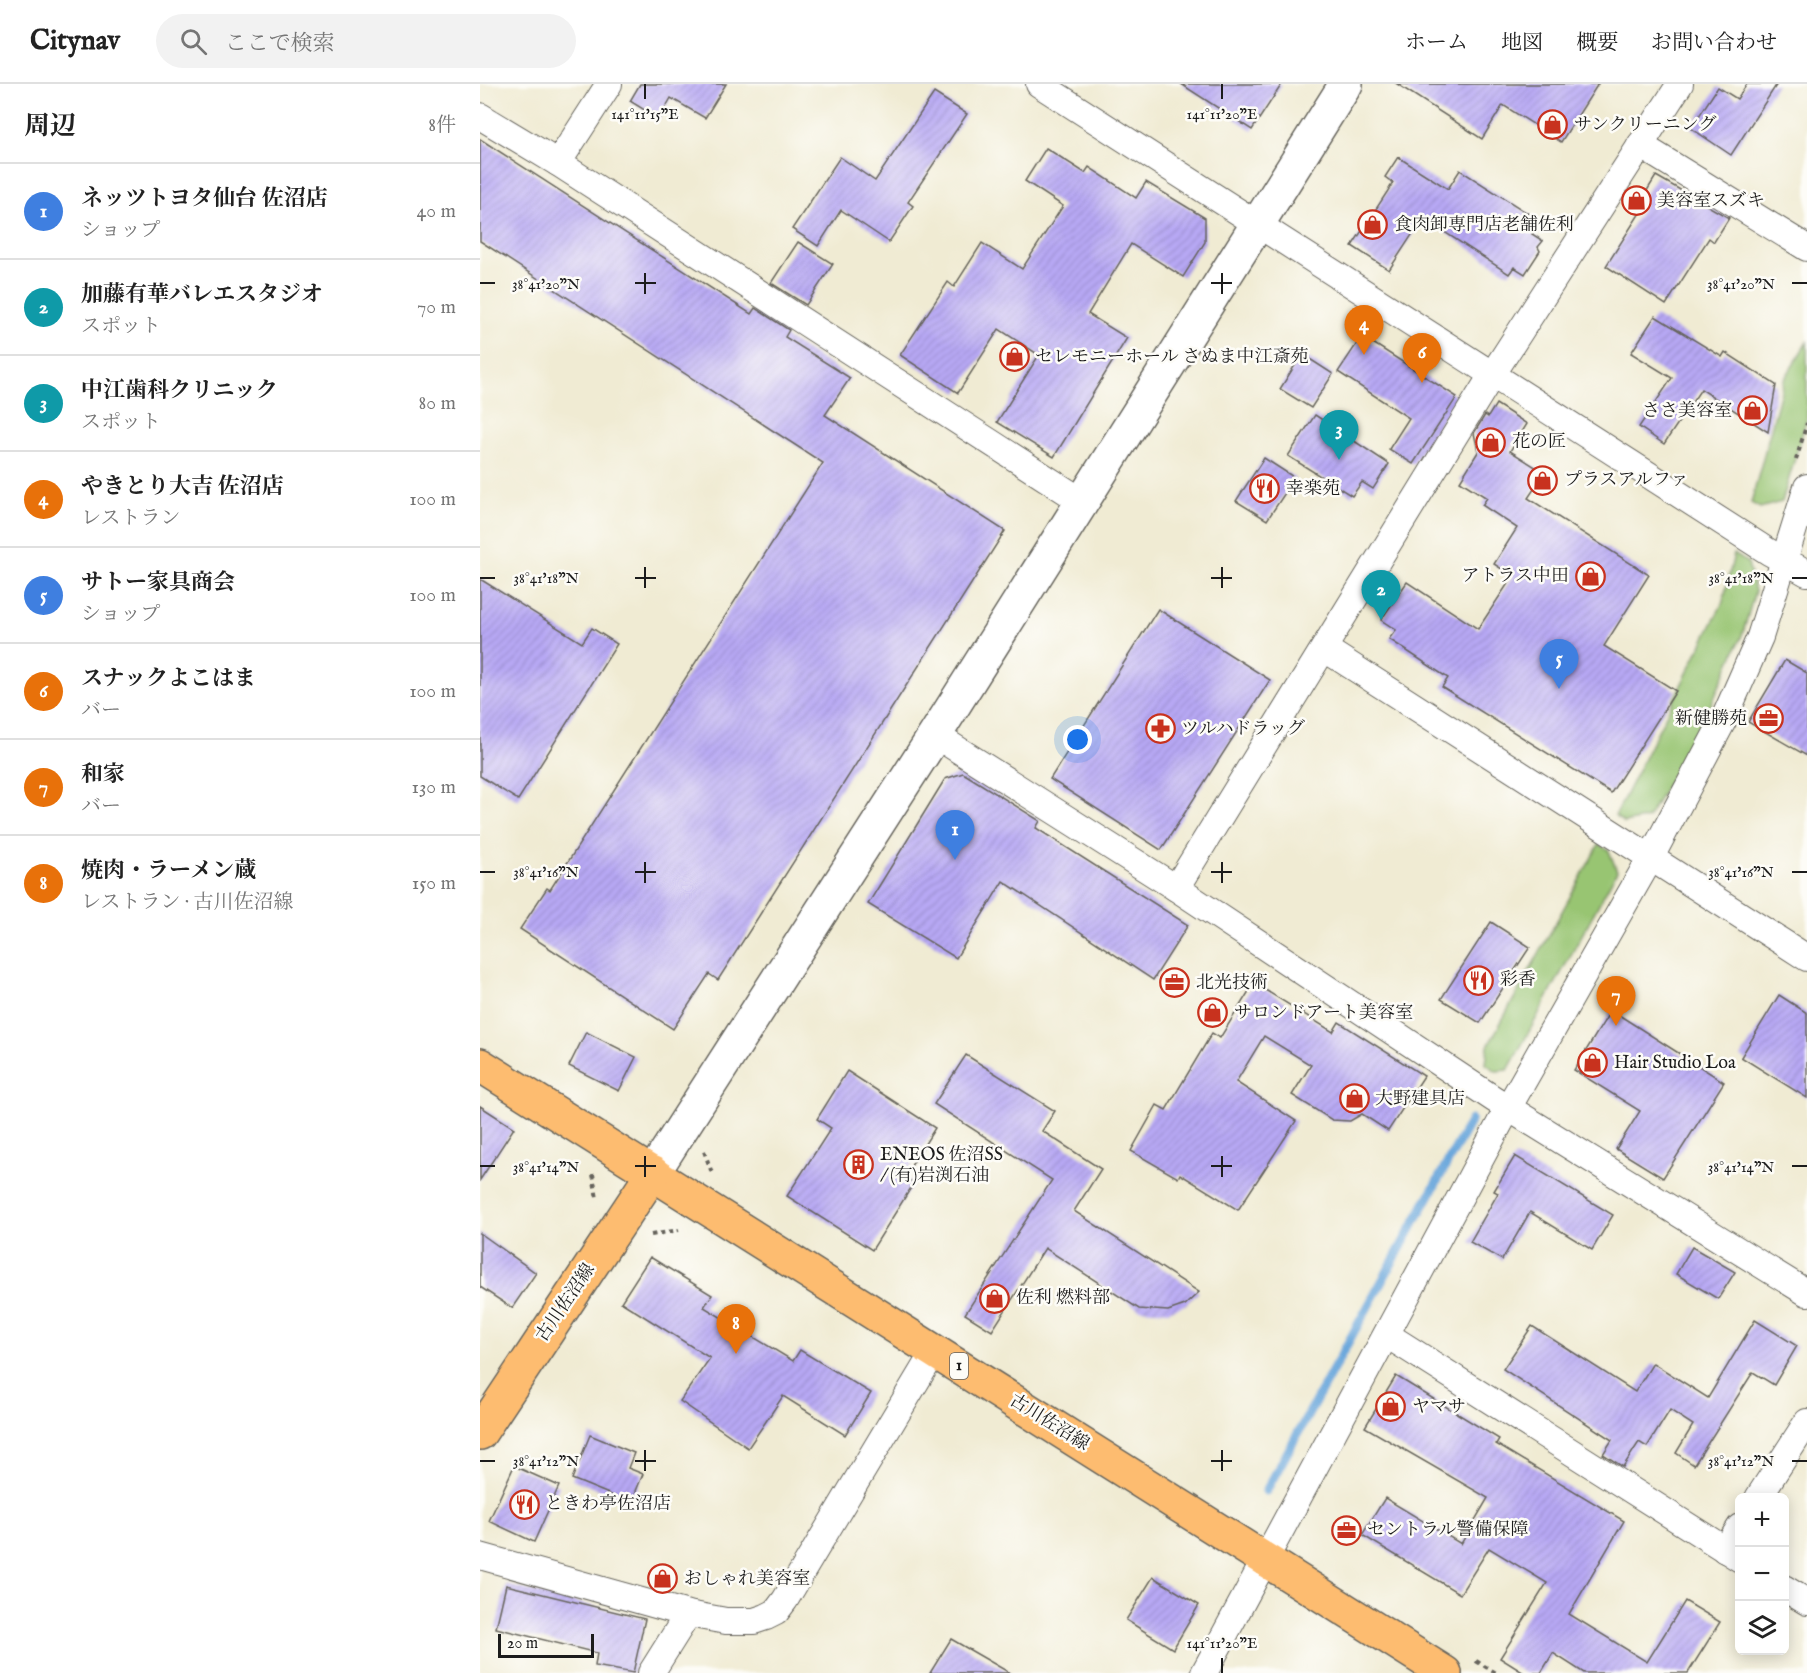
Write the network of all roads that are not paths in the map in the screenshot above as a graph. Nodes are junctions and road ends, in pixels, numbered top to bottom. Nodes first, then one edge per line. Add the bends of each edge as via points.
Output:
1 (609, 84) edge
2 (1039, 84) edge
3 (1346, 84) edge
4 (1680, 84) edge
5 (480, 116) edge
6 (1640, 145) junction
7 (558, 163) junction
8 (1258, 224) junction
9 (1807, 248) edge
10 (1492, 375) junction
11 (1807, 487) edge
12 (1083, 502) junction
13 (1785, 559) junction
14 (1807, 573) edge
15 (1324, 650) junction
16 (935, 735) junction
17 (1650, 859) junction
18 (1176, 888) junction
19 (1807, 958) edge
20 (480, 1065) edge
21 (1508, 1108) junction
22 (653, 1173) junction
23 (1807, 1293) edge
24 (1387, 1335) junction
25 (935, 1350) junction
26 (1807, 1422) edge
27 (480, 1433) edge
28 (1761, 1493) edge
29 (1732, 1554) edge
30 (480, 1556) edge
31 (1265, 1559) junction
32 (1789, 1591) edge
33 (1807, 1602) edge
34 (688, 1614) junction
35 (651, 1673) edge
36 (1204, 1673) edge
37 (1445, 1673) edge

1 - 7 street
2 - 8 street
3 - 8 street
4 - 6 street
5 - 7 street
6 - 9 street
6 - 10 street
7 - 12 street
8 - 10 street
8 - 12 street
10 - 13 street
10 - 15 street
11 - 13 street
12 - 16 street
13 - 14 street
13 - 17 street via 1760,637 1723,721
15 - 17 street
15 - 18 street
16 - 18 street
16 - 22 street
17 - 19 street
17 - 21 street
18 - 21 street
20 - 22 main road, 古川佐沼線 / 1
21 - 23 street
21 - 24 street
22 - 25 main road, 古川佐沼線 / 1
22 - 27 main road, 古川佐沼線
24 - 29 street
24 - 31 street
25 - 31 main road, 古川佐沼線 / 1
25 - 34 street via 776,1611 754,1621 740,1622
26 - 28 street
30 - 34 street
31 - 36 street
31 - 37 main road, 古川佐沼線 / 1
32 - 33 street
34 - 35 street

